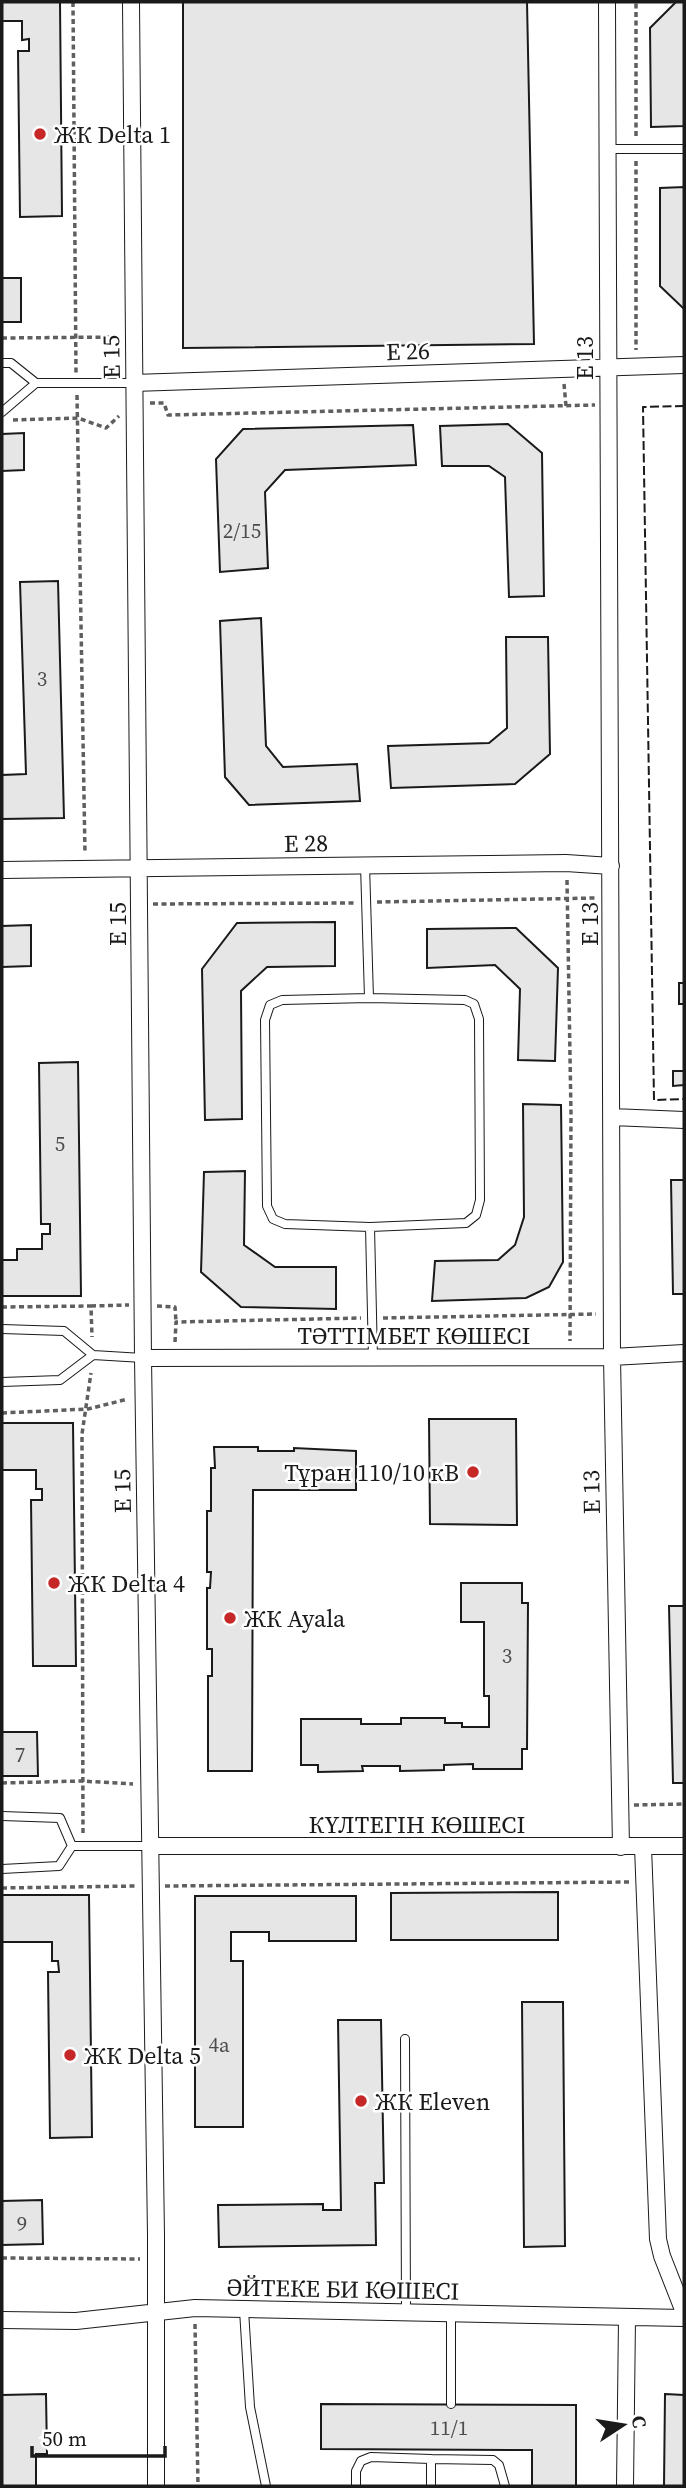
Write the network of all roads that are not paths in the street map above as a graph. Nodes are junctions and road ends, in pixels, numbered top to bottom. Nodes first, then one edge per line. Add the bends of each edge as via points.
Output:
1 (131, 2) edge
2 (607, 2) edge
3 (606, 149) junction
4 (684, 149) edge
5 (2, 363) edge
6 (607, 365) junction
7 (684, 365) edge
8 (36, 383) junction
9 (133, 383) junction
10 (2, 412) edge
11 (365, 866) junction
12 (611, 866) junction
13 (140, 868) junction
14 (2, 870) edge
15 (369, 998) junction
16 (612, 1117) junction
17 (684, 1120) edge
18 (370, 1227) junction
19 (2, 1329) edge
20 (684, 1353) edge
21 (93, 1355) junction
22 (612, 1357) junction
23 (143, 1358) junction
24 (373, 1358) junction
25 (2, 1382) edge
26 (2, 1816) edge
27 (72, 1846) junction
28 (150, 1846) junction
29 (684, 1846) edge
30 (621, 1847) junction
31 (643, 1847) junction
32 (2, 1869) edge
33 (405, 2039) dead end
34 (244, 2309) junction
35 (684, 2312) edge
36 (406, 2313) junction
37 (154, 2314) junction
38 (451, 2315) junction
39 (684, 2318) edge
40 (626, 2319) junction
41 (2, 2320) edge
42 (450, 2404) dead end
43 (431, 2459) junction
44 (156, 2486) edge
45 (266, 2486) edge
46 (356, 2486) edge
47 (431, 2486) edge
48 (505, 2486) edge
49 (625, 2486) edge

1 - 9 street, E 15
2 - 3 street, E 13
3 - 4 lane
3 - 6 street, E 13
5 - 8 lane via 11,363
6 - 7 street, E 26
6 - 9 street, E 26
6 - 12 street, E 13
8 - 9 lane
8 - 10 lane
9 - 13 street, E 15
11 - 12 street, E 28
11 - 13 street, E 28
11 - 15 lane
12 - 16 street, E 13
13 - 14 street, E 28
13 - 23 street, E 15
15 - 18 lane via 282,1000 270,1005 265,1020 267,1206 273,1219 285,1224
15 - 18 lane via 465,1000 474,1004 480,1033 480,1200 476,1215 467,1223
16 - 17 street
16 - 22 street, E 13
18 - 24 lane
19 - 21 lane via 64,1331
20 - 22 street, ТӘТТІМБЕТ КӨШЕСІ
21 - 23 lane
21 - 25 lane via 60,1380
22 - 24 street, ТӘТТІМБЕТ КӨШЕСІ
22 - 30 street, E 13
23 - 24 street, ТӘТТІМБЕТ КӨШЕСІ
23 - 28 street, E 15
26 - 27 lane via 60,1818
27 - 28 lane
27 - 32 lane via 59,1866
28 - 30 street, КҮЛТЕГІН КӨШЕСІ
28 - 37 street, E 15
29 - 31 street, КҮЛТЕГІН КӨШЕСІ
30 - 31 street, КҮЛТЕГІН КӨШЕСІ
31 - 35 street via 658,2239
33 - 36 lane
34 - 36 street, ӘЙТЕКЕ БИ КӨШЕСІ
34 - 37 street, ӘЙТЕКЕ БИ КӨШЕСІ via 195,2308
34 - 45 lane via 250,2407
36 - 38 street, ӘЙТЕКЕ БИ КӨШЕСІ
37 - 41 street, ӘЙТЕКЕ БИ КӨШЕСІ via 76,2321
37 - 44 street, E 15
38 - 40 street, ӘЙТЕКЕ БИ КӨШЕСІ
38 - 42 lane
39 - 40 street, ӘЙТЕКЕ БИ КӨШЕСІ
40 - 49 street
43 - 46 lane via 361,2461
43 - 47 lane
43 - 48 lane via 450,2454 493,2460

